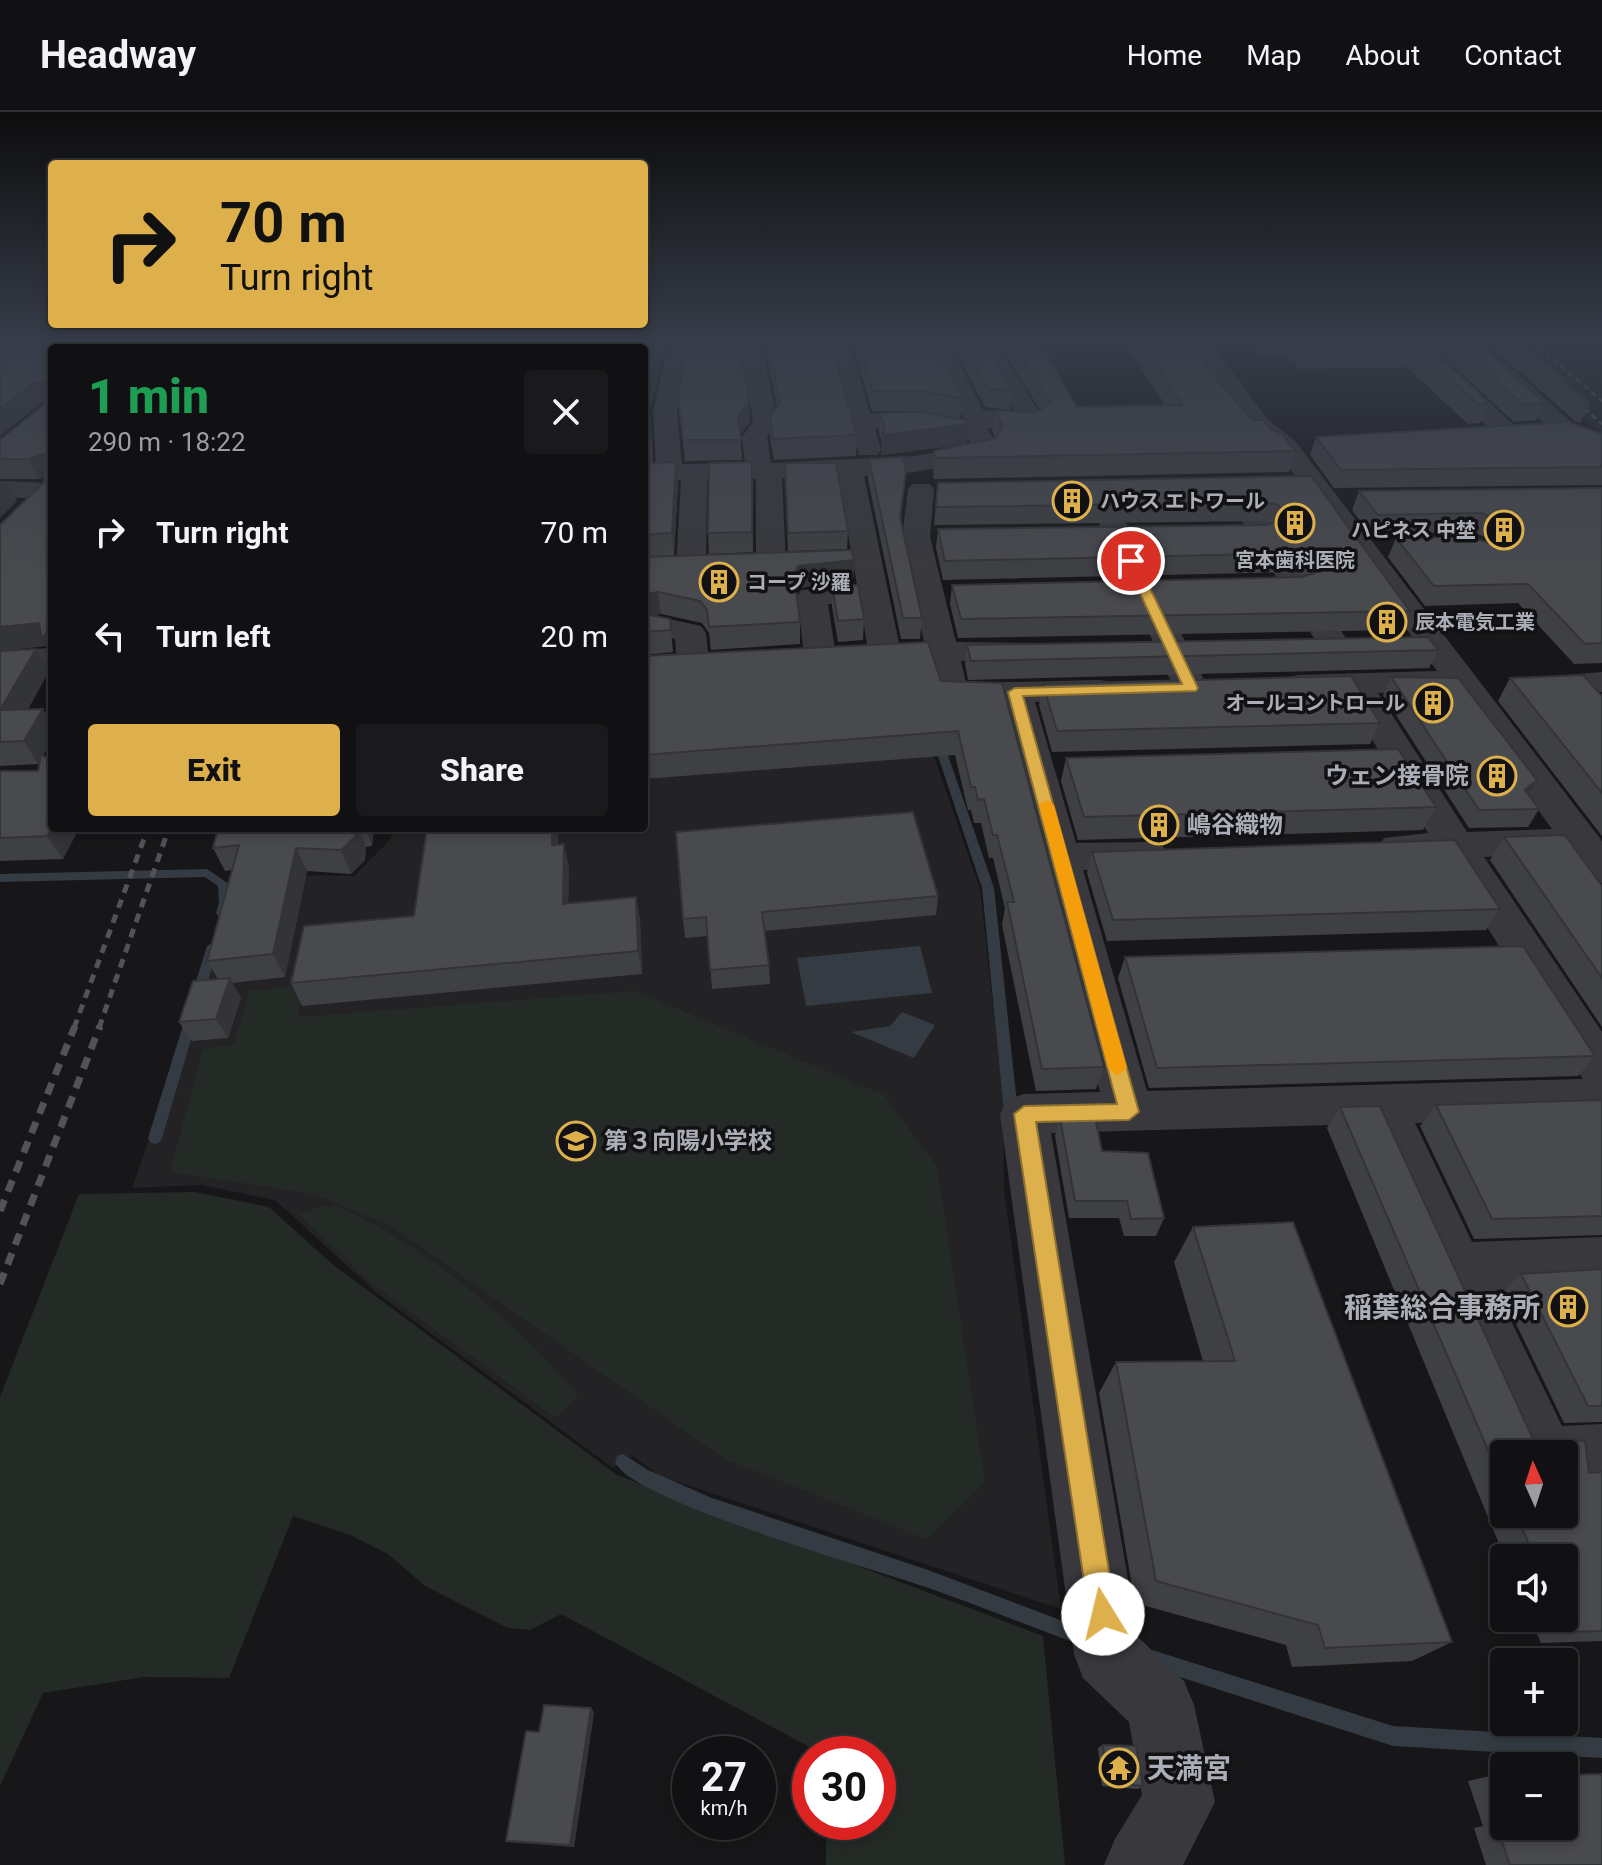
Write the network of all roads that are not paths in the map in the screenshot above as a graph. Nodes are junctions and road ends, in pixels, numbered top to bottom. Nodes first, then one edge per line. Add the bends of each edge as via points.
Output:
1 (666, 422) edge
2 (765, 422) edge
3 (861, 422) joint
4 (872, 422) edge
5 (924, 422) edge
6 (1257, 422) edge
7 (1484, 422) edge
8 (1544, 422) edge
9 (1469, 435) edge
10 (1589, 436) edge
11 (1563, 442) junction
12 (1507, 448) junction
13 (861, 468) junction
14 (764, 470) junction
15 (669, 473) edge
16 (929, 481) junction
17 (1203, 486) edge
18 (1126, 487) edge
19 (0, 489) edge
20 (48, 489) edge
21 (48, 491) edge
22 (19, 520) edge
23 (1230, 532) edge
24 (1261, 532) junction
25 (1119, 534) junction
26 (1150, 534) edge
27 (1088, 535) edge
28 (1402, 545) edge
29 (1359, 546) junction
30 (865, 560) junction
31 (834, 561) edge
32 (803, 562) edge
33 (731, 565) junction
34 (660, 567) edge
35 (1294, 584) junction
36 (1264, 585) edge
37 (1174, 587) edge
38 (1113, 588) edge
39 (1144, 588) junction
40 (873, 593) junction
41 (660, 626) edge
42 (1332, 643) edge
43 (1053, 649) edge
44 (944, 651) junction
45 (885, 652) junction
46 (48, 658) edge
47 (0, 661) edge
48 (695, 664) edge
49 (1602, 682) edge
50 (1356, 684) junction
51 (1464, 685) junction
52 (1266, 686) edge
53 (1015, 692) junction
54 (1587, 837) edge
55 (1457, 845) junction
56 (1362, 848) edge
57 (1188, 854) edge
58 (1061, 857) junction
59 (1524, 948) junction
60 (1477, 949) edge
61 (1135, 959) edge
62 (1089, 960) junction
63 (1602, 1070) edge
64 (1602, 1098) edge
65 (1382, 1105) junction
66 (1129, 1112) junction
67 (1602, 1261) edge
68 (1459, 1267) junction
69 (1538, 1440) edge
70 (1602, 1454) edge
71 (1578, 1455) edge
72 (1141, 1865) edge

1 - 15 street
2 - 14 street via 754,437
3 - 4 street
3 - 13 street
5 - 16 street via 977,431 985,447
6 - 29 street via 1300,445 1319,491
7 - 12 street
8 - 11 street
9 - 12 street
10 - 11 street
11 - 12 street via 1536,431
13 - 14 street
13 - 16 street
13 - 30 street
14 - 15 street
14 - 33 street
15 - 33 street
16 - 44 street via 932,537 944,591
17 - 24 street via 1245,485
18 - 25 street via 1082,488
19 - 20 street
21 - 22 street
23 - 24 street
24 - 35 street
25 - 26 street
25 - 27 street
25 - 39 street
28 - 29 street
29 - 51 street via 1416,642
30 - 31 street
30 - 40 street
32 - 33 street
33 - 34 street
35 - 36 street
35 - 42 street
37 - 39 street
38 - 39 street
39 - 53 street via 1171,647 1176,688
40 - 45 street
40 - 45 street via 812,596 804,657
41 - 48 street via 690,633
43 - 44 street
44 - 45 street
44 - 53 street via 952,694
46 - 47 street
49 - 51 street
50 - 51 street
50 - 52 street
50 - 55 street via 1383,758
51 - 54 street
53 - 58 street via 1052,767
54 - 55 street
55 - 56 street
55 - 59 street
57 - 58 street
58 - 62 street
59 - 60 street
59 - 63 street
61 - 62 street
62 - 66 street
64 - 65 street
65 - 66 street
65 - 68 street
66 - 72 street via 1024,1114 1105,1634 1160,1705 1179,1802
67 - 68 street
68 - 69 street
70 - 71 street

